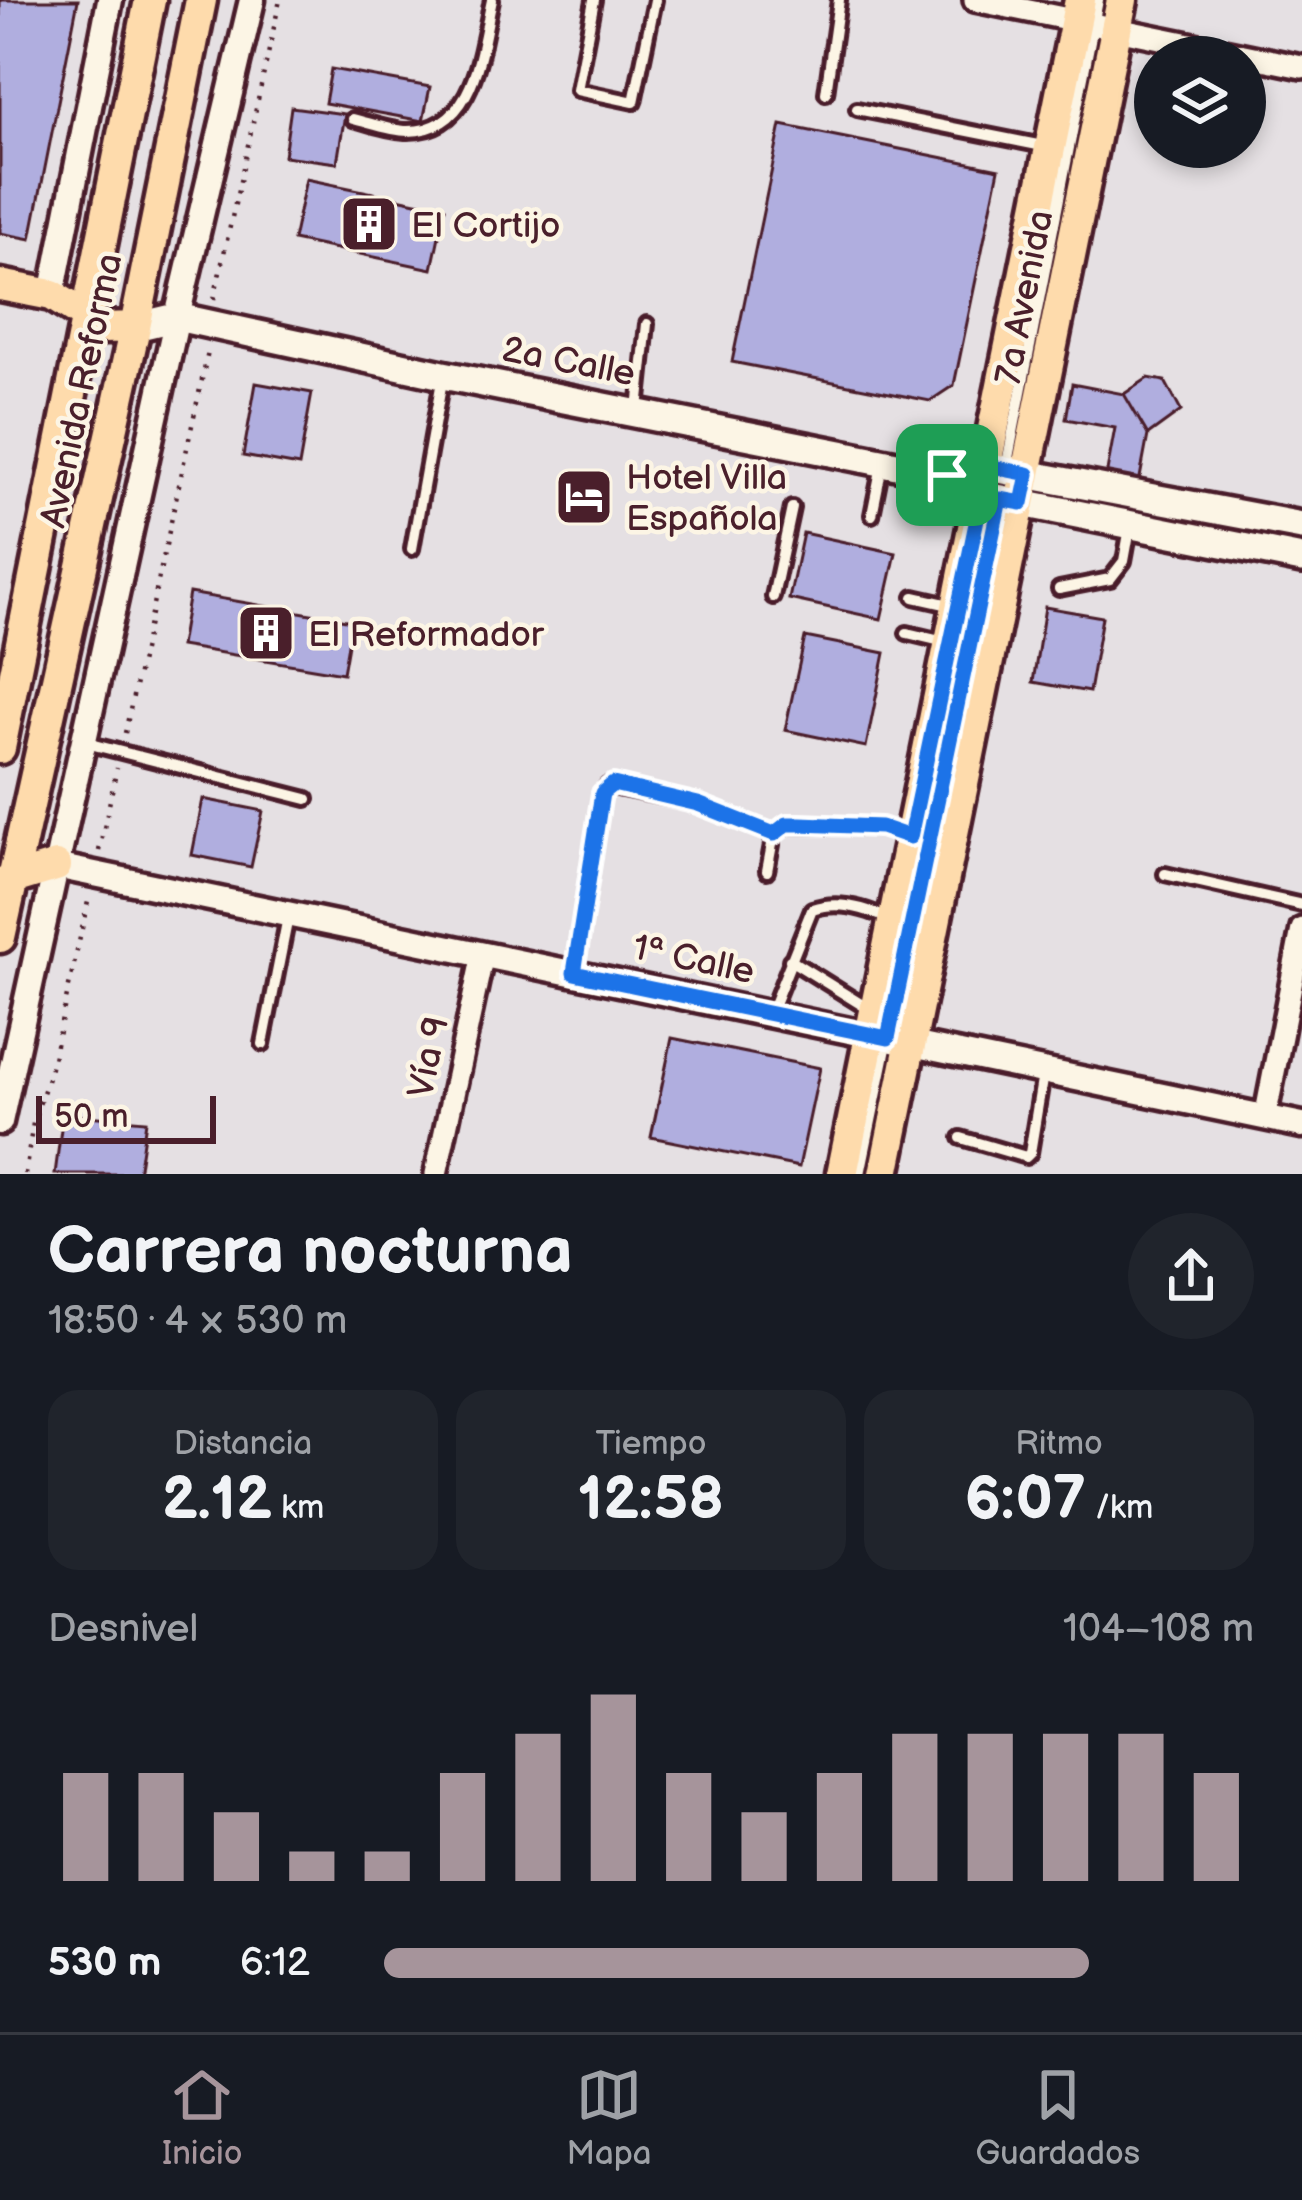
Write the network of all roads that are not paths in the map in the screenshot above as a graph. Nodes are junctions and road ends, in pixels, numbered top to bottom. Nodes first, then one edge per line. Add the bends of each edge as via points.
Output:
1 (110, 0) edge
2 (150, 0) edge
3 (201, 0) edge
4 (252, 0) edge
5 (492, 0) edge
6 (594, 0) edge
7 (655, 0) edge
8 (839, 0) edge
9 (975, 0) edge
10 (1097, 12) edge
11 (1302, 67) edge
12 (826, 93) dead end
13 (857, 109) dead end
14 (352, 119) dead end
15 (1051, 148) junction
16 (93, 282) junction
17 (0, 285) edge
18 (142, 289) junction
19 (52, 295) junction
20 (86, 317) junction
21 (177, 317) junction
22 (647, 324) dead end
23 (135, 327) junction
24 (443, 375) junction
25 (638, 412) junction
26 (883, 462) junction
27 (1004, 485) junction
28 (792, 508) dead end
29 (872, 515) dead end
30 (1131, 525) junction
31 (1302, 526) edge
32 (412, 549) dead end
33 (1302, 559) edge
34 (1059, 589) dead end
35 (773, 597) dead end
36 (914, 597) dead end
37 (957, 607) junction
38 (907, 633) dead end
39 (950, 643) junction
40 (83, 742) junction
41 (0, 748) edge
42 (307, 799) dead end
43 (774, 834) junction
44 (910, 837) junction
45 (56, 866) junction
46 (767, 871) dead end
47 (1165, 874) dead end
48 (6, 881) edge
49 (1302, 904) edge
50 (289, 914) junction
51 (893, 921) junction
52 (1302, 929) edge
53 (0, 937) edge
54 (483, 954) junction
55 (790, 960) junction
56 (574, 973) junction
57 (770, 1013) junction
58 (886, 1032) junction
59 (263, 1044) dead end
60 (1043, 1070) junction
61 (1265, 1118) junction
62 (0, 1122) edge
63 (1302, 1125) edge
64 (961, 1138) dead end
65 (436, 1174) edge
66 (842, 1174) edge
67 (860, 1174) edge
68 (884, 1174) edge

1 - 19 street
2 - 16 main road, Avenida Reforma
3 - 18 main road, Avenida Reforma
4 - 21 street
5 - 14 lane via 472,88 457,109 410,131
6 - 7 lane via 577,90 634,102
8 - 12 lane
9 - 10 street
10 - 11 street
10 - 15 main road, 7a Avenida
10 - 27 main road, 7a Avenida
13 - 15 lane
15 - 27 main road, 7a Avenida
16 - 18 main road, 2a Calle via 115,277
16 - 19 main road, 2a Calle
16 - 20 main road, Avenida Reforma
17 - 19 main road, 2a Calle
18 - 21 main road, 2a Calle
18 - 23 main road, Avenida Reforma
19 - 20 main road, 2a Calle
20 - 23 main road, 2a Calle via 114,331
20 - 41 main road, Avenida Reforma
21 - 23 main road, 2a Calle
21 - 24 main road, 2a Calle
21 - 40 street
22 - 25 lane
23 - 48 main road, Avenida Reforma
24 - 25 main road, 2a Calle
24 - 32 lane
25 - 26 main road, 2a Calle
26 - 27 main road, 2a Calle
26 - 29 lane
27 - 30 main road, 2a Calle
27 - 31 main road, 2a Calle
27 - 37 main road, 7a Avenida
27 - 58 main road, 7a Avenida
28 - 35 lane
30 - 33 main road, 2a Calle
30 - 34 lane via 1124,561 1110,579
36 - 37 lane
37 - 39 main road, 7a Avenida
38 - 39 lane
39 - 44 main road, 7a Avenida
40 - 42 lane
40 - 45 street
43 - 44 lane via 800,824 881,827
43 - 46 lane
43 - 56 lane via 698,804 607,786
44 - 51 main road, 7a Avenida
45 - 48 main road, 1ª Calle
45 - 50 street, 1ª Calle
45 - 62 street
47 - 49 lane
48 - 53 main road, Avenida Reforma
50 - 54 street, 1ª Calle
50 - 59 lane
51 - 55 lane via 866,908 812,908
51 - 58 main road, 7a Avenida
52 - 61 street
54 - 56 street, 1ª Calle
54 - 65 street, Vía 9
55 - 57 lane
55 - 58 lane
56 - 57 street, 1ª Calle
57 - 58 street, 1ª Calle
58 - 60 street, 1ª Calle
58 - 66 main road, 7a Avenida
58 - 67 lane
58 - 68 main road, 7a Avenida
60 - 61 street, 1ª Calle
60 - 64 lane via 1030,1153
61 - 63 street, 1ª Calle

